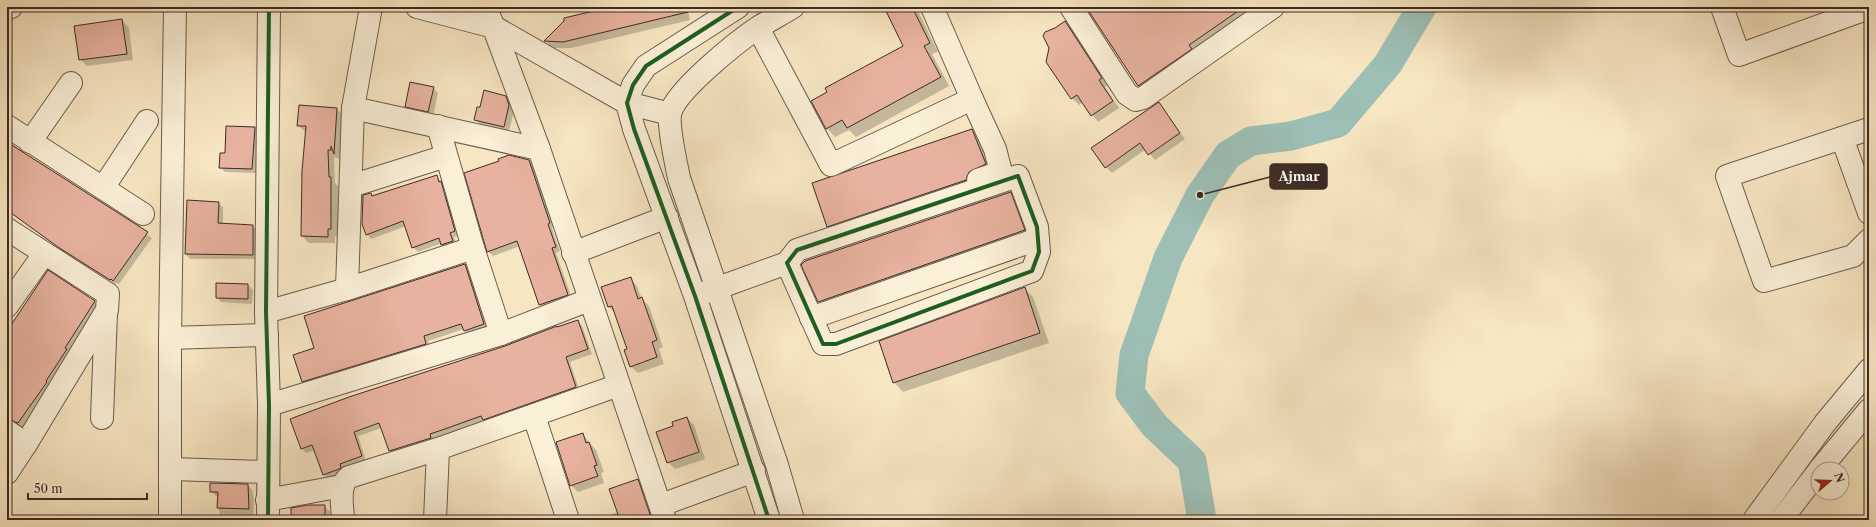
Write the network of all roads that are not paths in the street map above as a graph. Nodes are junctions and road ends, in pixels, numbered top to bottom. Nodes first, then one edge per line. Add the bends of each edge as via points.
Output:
1 (11, 7) edge
2 (175, 7) edge
3 (269, 7) edge
4 (371, 7) edge
5 (417, 7) edge
6 (486, 7) edge
7 (738, 7) edge
8 (793, 7) edge
9 (932, 7) edge
10 (1071, 7) edge
11 (1273, 7) edge
12 (1722, 7) edge
13 (7, 8) edge
14 (1869, 8) edge
15 (494, 27) junction
16 (758, 28) junction
17 (71, 83) dead end
18 (972, 99) junction
19 (627, 103) junction
20 (353, 108) junction
21 (670, 114) junction
22 (147, 121) dead end
23 (7, 126) edge
24 (438, 126) junction
25 (1869, 129) edge
26 (1842, 138) junction
27 (30, 142) junction
28 (539, 149) junction
29 (446, 156) junction
30 (350, 186) junction
31 (103, 188) junction
32 (1869, 213) edge
33 (143, 214) dead end
34 (667, 218) junction
35 (7, 229) edge
36 (832, 231) dead end
37 (1038, 239) junction
38 (1869, 240) edge
39 (473, 248) junction
40 (573, 253) junction
41 (44, 254) junction
42 (787, 263) junction
43 (716, 288) junction
44 (347, 289) junction
45 (695, 296) junction
46 (590, 300) junction
47 (7, 306) edge
48 (107, 310) junction
49 (266, 312) junction
50 (811, 318) junction
51 (501, 334) junction
52 (267, 335) junction
53 (170, 338) junction
54 (1869, 370) edge
55 (619, 385) junction
56 (269, 405) junction
57 (1869, 410) edge
58 (534, 416) junction
59 (102, 418) dead end
60 (7, 431) edge
61 (26, 444) junction
62 (438, 449) junction
63 (1827, 461) edge
64 (171, 469) junction
65 (754, 471) junction
66 (268, 472) junction
67 (7, 473) edge
68 (1810, 482) edge
69 (342, 486) junction
70 (267, 510) edge
71 (663, 512) edge
72 (170, 520) edge
73 (343, 520) edge
74 (435, 520) edge
75 (568, 520) edge
76 (769, 520) edge
77 (793, 520) edge
78 (1754, 520) edge
79 (1781, 520) edge

1 - 13 street
2 - 53 street
3 - 49 street
4 - 20 street
5 - 15 street
6 - 15 street
7 - 19 street via 646,66 633,85
8 - 16 street
9 - 18 street
10 - 11 street via 1127,94 1136,100 1144,98
12 - 14 street via 1739,55
15 - 19 street
15 - 28 street
16 - 18 street via 831,165
16 - 21 street via 709,67 682,94
17 - 27 street
18 - 36 street via 995,149 1001,172
19 - 21 street
19 - 34 street
20 - 24 street
20 - 30 street
21 - 43 street via 679,178
22 - 31 street
23 - 27 street
24 - 28 street
24 - 29 street
25 - 26 street
26 - 32 street
26 - 38 street via 1727,176 1764,281 1853,256
27 - 31 street
28 - 40 street
29 - 30 street
29 - 39 street
30 - 44 street
31 - 33 street
34 - 40 street
34 - 45 street
35 - 41 street
37 - 42 street via 1037,227 1018,176 797,250
37 - 50 street
37 - 50 street via 1039,252 1032,272 836,344 823,344
39 - 44 street
39 - 51 street
40 - 46 street
41 - 47 street
41 - 48 street via 108,294
42 - 43 street
42 - 50 street
43 - 45 street
43 - 77 street via 777,465
44 - 49 street
45 - 65 street
46 - 51 street
46 - 55 street
48 - 59 street
48 - 61 street
49 - 52 street
51 - 56 street
52 - 53 street
52 - 56 street
53 - 64 street
54 - 78 street via 1825,423
55 - 58 street
55 - 71 street
56 - 66 street
57 - 63 street
58 - 62 street
58 - 75 street
60 - 61 street
61 - 67 street
62 - 69 street via 349,477
62 - 74 street
64 - 66 street
64 - 72 street
65 - 71 street
65 - 76 street
66 - 70 street
68 - 79 street
69 - 70 street
69 - 73 street

